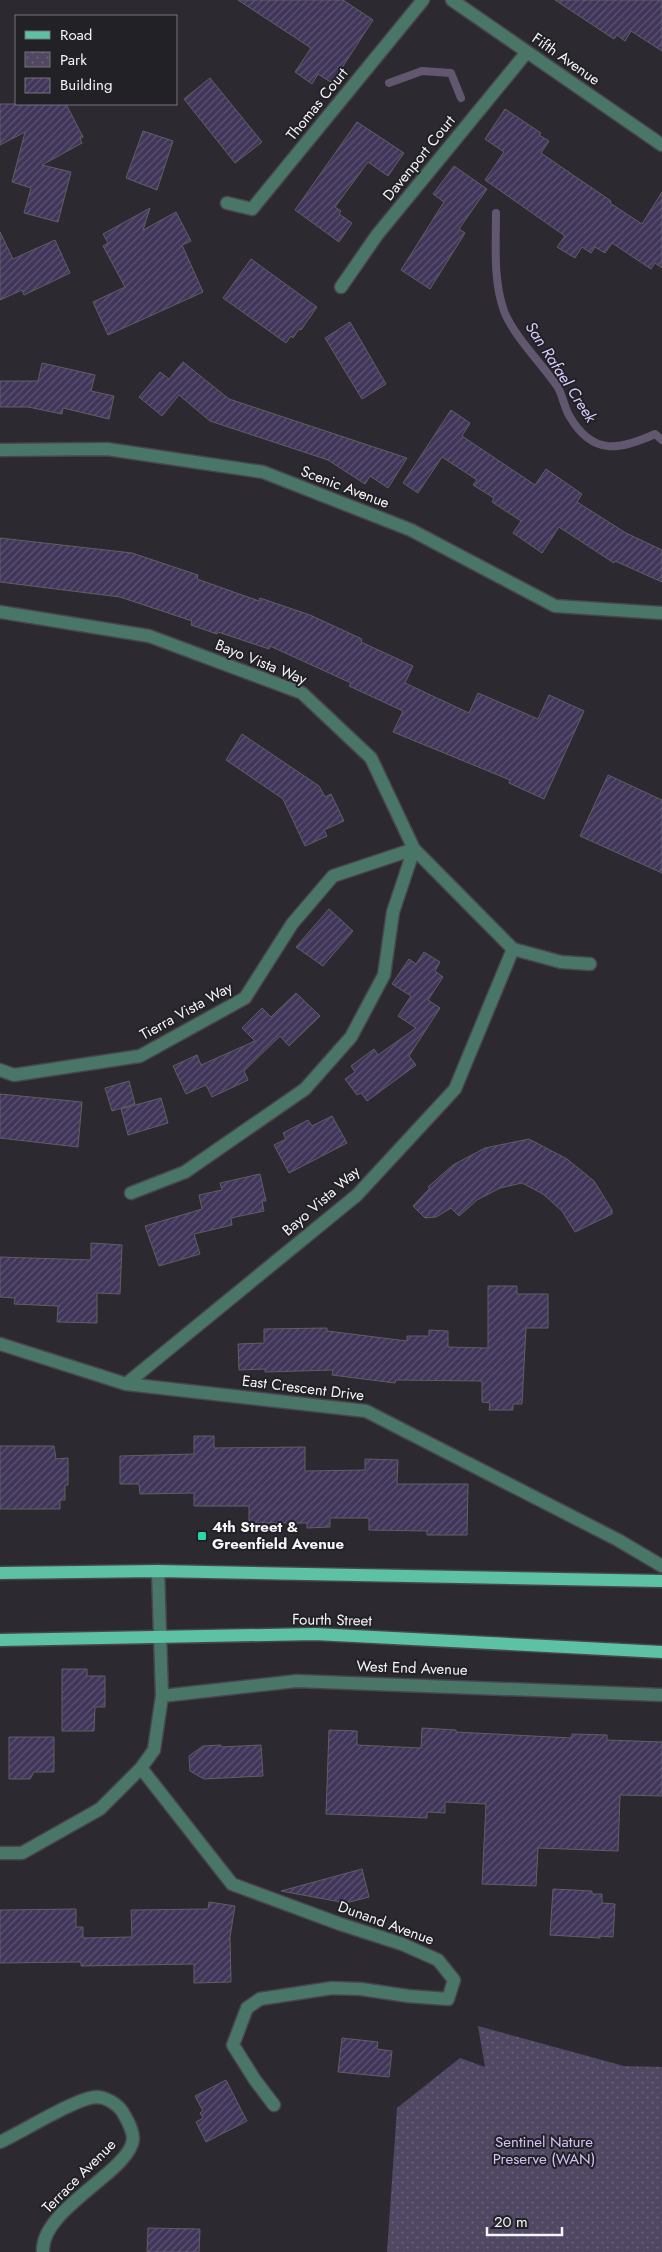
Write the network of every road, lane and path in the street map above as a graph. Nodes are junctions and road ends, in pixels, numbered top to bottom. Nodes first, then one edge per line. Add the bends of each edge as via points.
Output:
1 (423, 0) edge
2 (452, 0) edge
3 (527, 52) junction
4 (662, 145) edge
5 (227, 203) dead end
6 (341, 287) dead end
7 (0, 450) edge
8 (0, 612) edge
9 (662, 613) edge
10 (414, 849) junction
11 (513, 949) junction
12 (590, 964) dead end
13 (0, 1070) edge
14 (131, 1194) dead end
15 (0, 1344) edge
16 (126, 1384) junction
17 (662, 1566) edge
18 (158, 1571) junction
19 (0, 1573) edge
20 (662, 1582) edge
21 (160, 1638) junction
22 (0, 1640) edge
23 (662, 1652) edge
24 (662, 1695) edge
25 (162, 1696) junction
26 (141, 1768) junction
27 (0, 1854) edge
28 (274, 2105) dead end
29 (0, 2142) edge
30 (43, 2252) edge

1 - 5 street, Thomas Court via 252,209
2 - 3 street, Fifth Avenue
3 - 4 street, Fifth Avenue
3 - 6 street, Davenport Court via 377,235
7 - 9 street, Scenic Avenue via 107,448 263,472 411,530 556,606
8 - 10 street, Bayo Vista Way via 149,636 302,693 371,758
10 - 11 street, Bayo Vista Way
10 - 13 street, Tierra Vista Way via 333,876 292,924 245,998 140,1056 14,1075
10 - 14 street via 393,912 384,975 351,1037 305,1089 185,1172
11 - 12 street via 561,962
11 - 16 street, Bayo Vista Way via 455,1088 357,1195
15 - 16 street, East Crescent Drive
16 - 17 street, East Crescent Drive via 366,1411 618,1540
18 - 19 main road
18 - 20 main road
18 - 21 street
21 - 22 main road, Fourth Street
21 - 23 main road, Fourth Street via 315,1634
21 - 25 street
24 - 25 street, West End Avenue via 297,1681
25 - 26 street via 154,1750
26 - 27 street via 100,1809 22,1853
26 - 28 street, Dunand Avenue via 232,1884 402,1944 438,1960 454,1980 448,1998 332,1988 260,1999 247,2008 233,2045
29 - 30 street, Terrace Avenue via 81,2101 98,2097 117,2104 130,2123 133,2140 127,2155 55,2220

